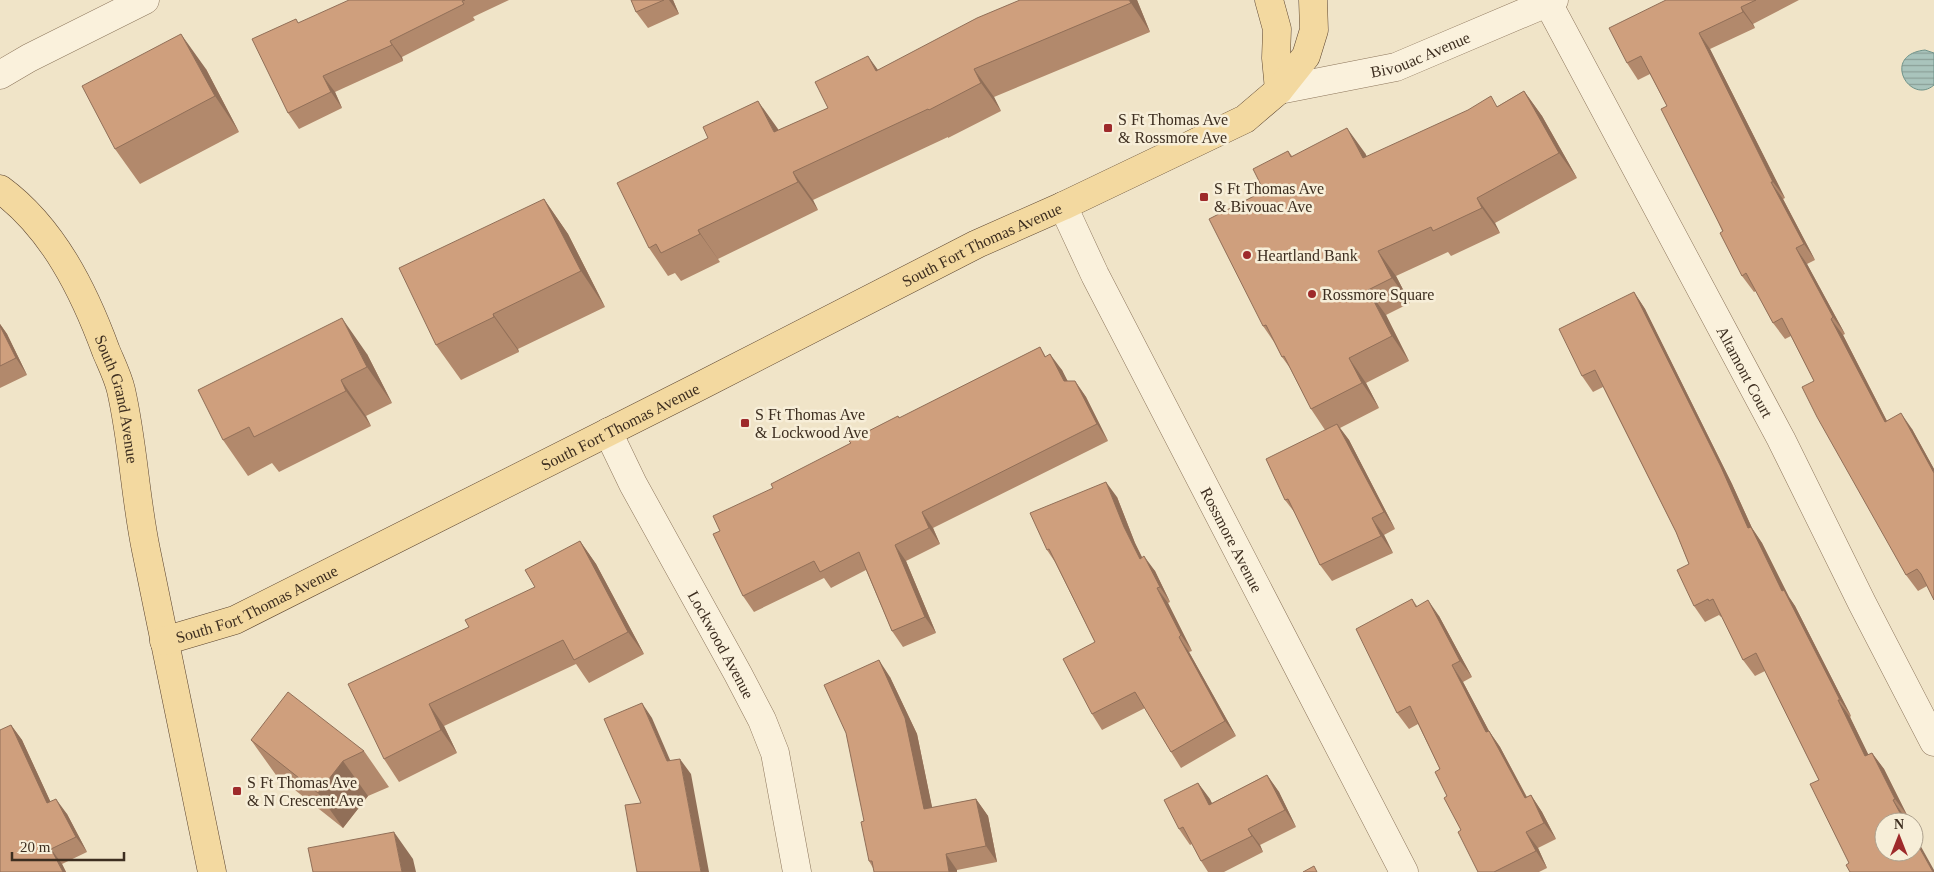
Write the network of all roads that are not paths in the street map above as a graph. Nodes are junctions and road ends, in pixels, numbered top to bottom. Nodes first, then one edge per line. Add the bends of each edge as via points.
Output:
1 (145, 0) edge
2 (1269, 0) edge
3 (1312, 0) edge
4 (1551, 2) edge
5 (0, 75) edge
6 (1280, 90) junction
7 (0, 189) edge
8 (1063, 206) junction
9 (608, 432) junction
10 (164, 641) junction
11 (1934, 742) edge
12 (212, 872) edge
13 (797, 872) edge
14 (1404, 872) edge

1 - 5 street
2 - 6 main road via 1277,28
3 - 6 main road, South Fort Thomas Avenue via 1314,30 1306,56
4 - 6 street, Bivouac Avenue via 1396,67
4 - 11 street, Altamont Court via 1781,439
6 - 8 main road, South Fort Thomas Avenue via 1244,119
7 - 10 main road, South Grand Avenue via 16,201 47,236 73,277 92,314 120,388
8 - 9 main road, South Fort Thomas Avenue via 977,244
8 - 14 street, Rossmore Avenue via 1091,268
9 - 10 main road, South Fort Thomas Avenue via 235,620
9 - 13 street, Lockwood Avenue via 762,720 775,753
10 - 12 main road, South Fort Thomas Avenue

